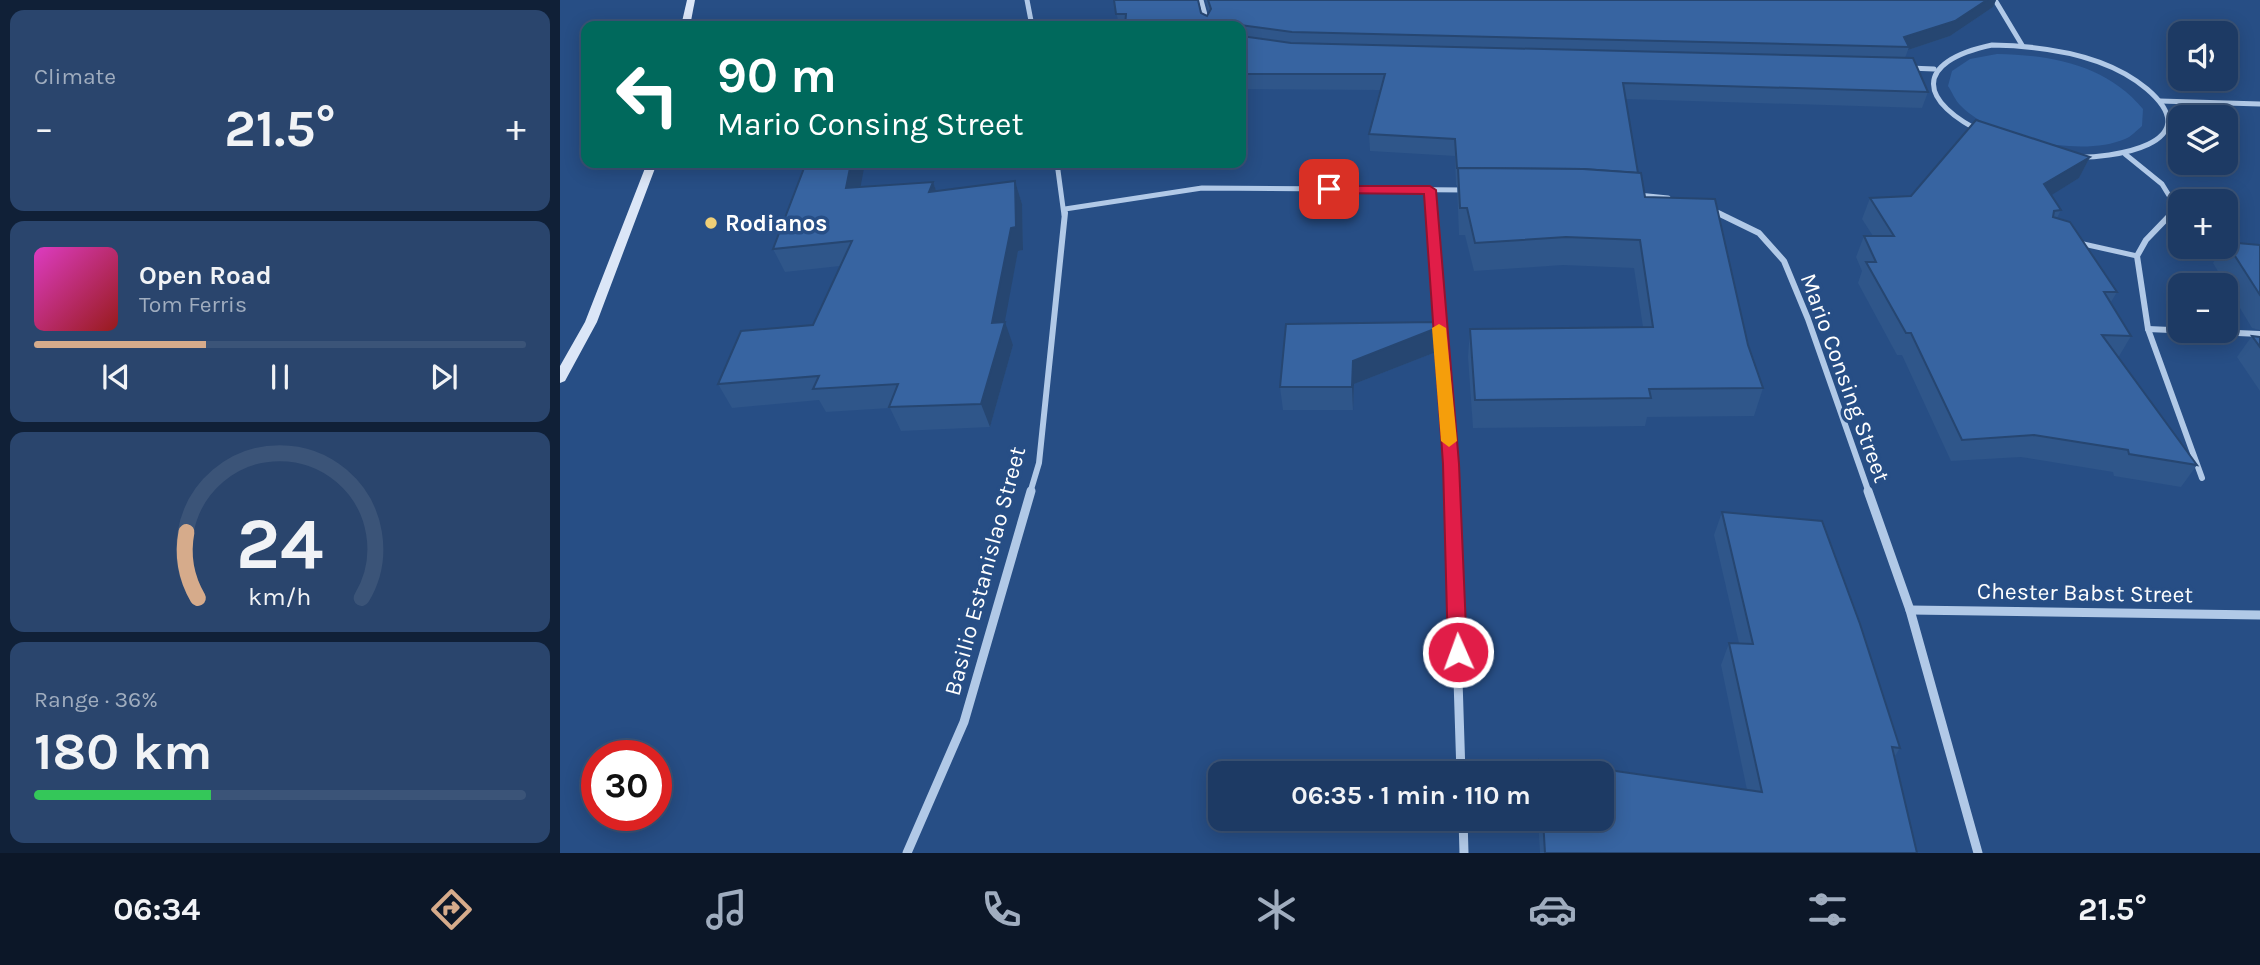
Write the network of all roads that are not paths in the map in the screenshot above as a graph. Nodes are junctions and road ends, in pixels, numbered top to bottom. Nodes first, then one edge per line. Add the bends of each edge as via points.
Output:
1 (691, 0) edge
2 (1027, 0) edge
3 (1201, 0) edge
4 (1995, 0) edge
5 (686, 21) edge
6 (1031, 21) edge
7 (1207, 21) edge
8 (2022, 46) junction
9 (1906, 68) edge
10 (1934, 69) junction
11 (2160, 101) junction
12 (2260, 104) edge
13 (2125, 154) junction
14 (650, 168) edge
15 (1058, 168) edge
16 (1430, 190) junction
17 (1471, 190) edge
18 (1633, 195) edge
19 (1673, 198) edge
20 (1697, 205) edge
21 (1065, 209) junction
22 (2073, 242) edge
23 (2137, 256) junction
24 (2147, 329) junction
25 (2260, 334) edge
26 (560, 378) edge
27 (2203, 478) dead end
28 (1910, 610) junction
29 (2260, 615) edge
30 (1461, 761) edge
31 (1463, 831) edge
32 (907, 853) edge
33 (1464, 853) edge
34 (1978, 853) edge

1 - 5 main road
2 - 6 street
3 - 7 street
4 - 8 street
8 - 10 street via 1966,49 1946,57
8 - 11 street via 2103,64 2137,81
9 - 10 street
10 - 13 street via 1932,86 1943,104 1967,124 2002,140 2076,156
11 - 12 street
11 - 13 street via 2167,118 2164,134 2150,146
13 - 23 street via 2161,184 2176,207
14 - 26 main road via 591,322
15 - 21 street, Basilio Estanislao Street
16 - 17 street
16 - 21 street via 1202,188
16 - 30 street via 1451,464
18 - 19 street
20 - 28 street, Mario Consing Street via 1759,233 1784,261
21 - 32 street, Basilio Estanislao Street via 1039,463 964,722
22 - 23 lane
23 - 24 street
24 - 25 street
24 - 27 street
28 - 29 street, Chester Babst Street
28 - 34 street, Mario Consing Street
31 - 33 street

